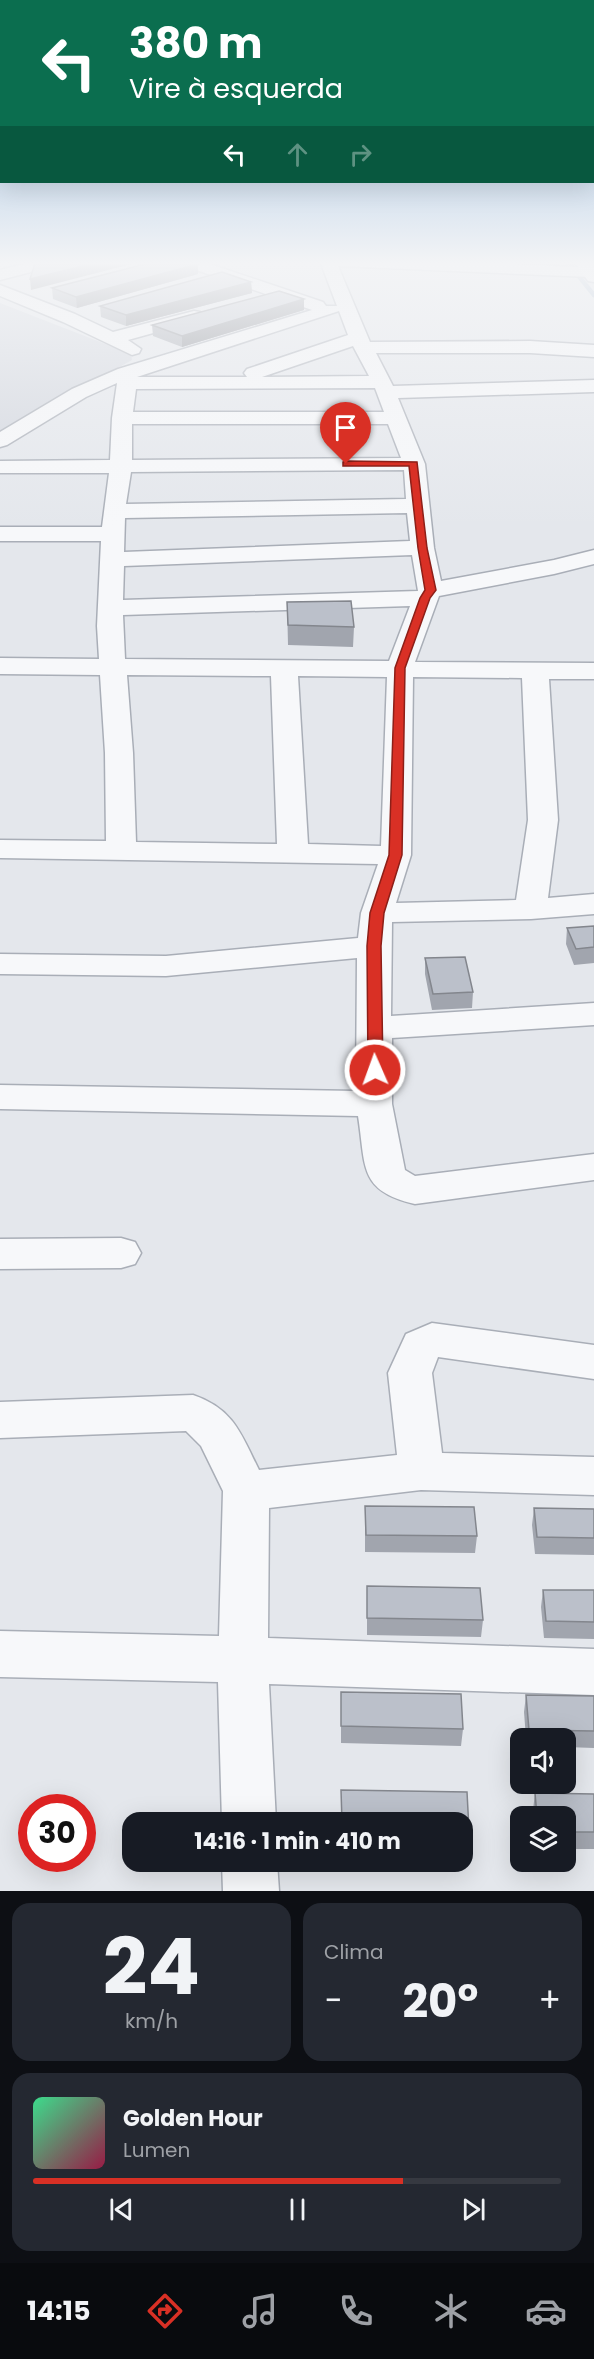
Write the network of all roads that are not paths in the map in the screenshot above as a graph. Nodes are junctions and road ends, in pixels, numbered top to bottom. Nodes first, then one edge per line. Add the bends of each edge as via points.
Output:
1 (129, 349) edge
2 (205, 349) edge
3 (339, 349) edge
4 (363, 349) edge
5 (391, 349) edge
6 (567, 349) edge
7 (568, 349) edge
8 (571, 349) edge
9 (594, 351) edge
10 (152, 365) junction
11 (485, 368) junction
12 (126, 378) junction
13 (232, 381) junction
14 (594, 384) edge
15 (384, 387) junction
16 (122, 418) junction
17 (397, 418) junction
18 (0, 441) edge
19 (414, 464) junction
20 (121, 465) junction
21 (0, 467) edge
22 (418, 506) junction
23 (0, 534) edge
24 (114, 535) junction
25 (423, 548) junction
26 (594, 557) edge
27 (428, 594) junction
28 (112, 608) junction
29 (0, 666) edge
30 (111, 667) junction
31 (400, 668) junction
32 (284, 670) junction
33 (535, 670) junction
34 (594, 671) edge
35 (0, 849) edge
36 (121, 850) junction
37 (293, 852) junction
38 (396, 855) junction
39 (594, 904) edge
40 (531, 909) junction
41 (377, 913) junction
42 (374, 946) junction
43 (0, 964) edge
44 (594, 1014) edge
45 (374, 1028) junction
46 (0, 1097) edge
47 (374, 1104) junction
48 (594, 1167) edge
49 (121, 1253) dead end
50 (0, 1254) edge
51 (594, 1362) edge
52 (0, 1420) edge
53 (421, 1471) junction
54 (594, 1476) edge
55 (246, 1491) junction
56 (0, 1654) edge
57 (243, 1659) junction
58 (594, 1672) edge
59 (249, 1812) edge
60 (250, 1872) edge
61 (251, 1891) edge

1 - 10 street
2 - 10 street
3 - 13 street
4 - 15 street
5 - 11 street
6 - 11 street
7 - 14 street
8 - 9 street
10 - 12 street
11 - 14 street
11 - 15 street
12 - 13 street
12 - 16 street
12 - 18 street via 79,393
13 - 15 street
15 - 17 street
16 - 17 street
16 - 20 street
17 - 19 street
19 - 20 street
19 - 22 street
20 - 21 street
20 - 24 street
22 - 24 street
22 - 25 street
23 - 24 street
24 - 25 street
24 - 28 street
25 - 27 street
26 - 27 street via 559,567 477,580
27 - 28 street
27 - 31 street
28 - 30 street
29 - 30 street
30 - 32 street
30 - 36 street via 119,753
31 - 32 street
31 - 33 street
31 - 38 street
32 - 37 street
33 - 34 street
33 - 40 street via 543,820
35 - 36 street
36 - 37 street
37 - 38 street
38 - 41 street
39 - 40 street
40 - 41 street
41 - 42 street
42 - 43 street via 166,966
42 - 45 street
44 - 45 street
45 - 47 street
46 - 47 street
47 - 48 street via 386,1172 391,1182 402,1187 436,1188
49 - 50 street
51 - 53 street via 432,1340 421,1346 410,1373
52 - 55 street via 193,1413 206,1420 218,1434
53 - 54 street
53 - 55 street
55 - 57 street
56 - 57 street
57 - 58 street
57 - 59 street
60 - 61 street

